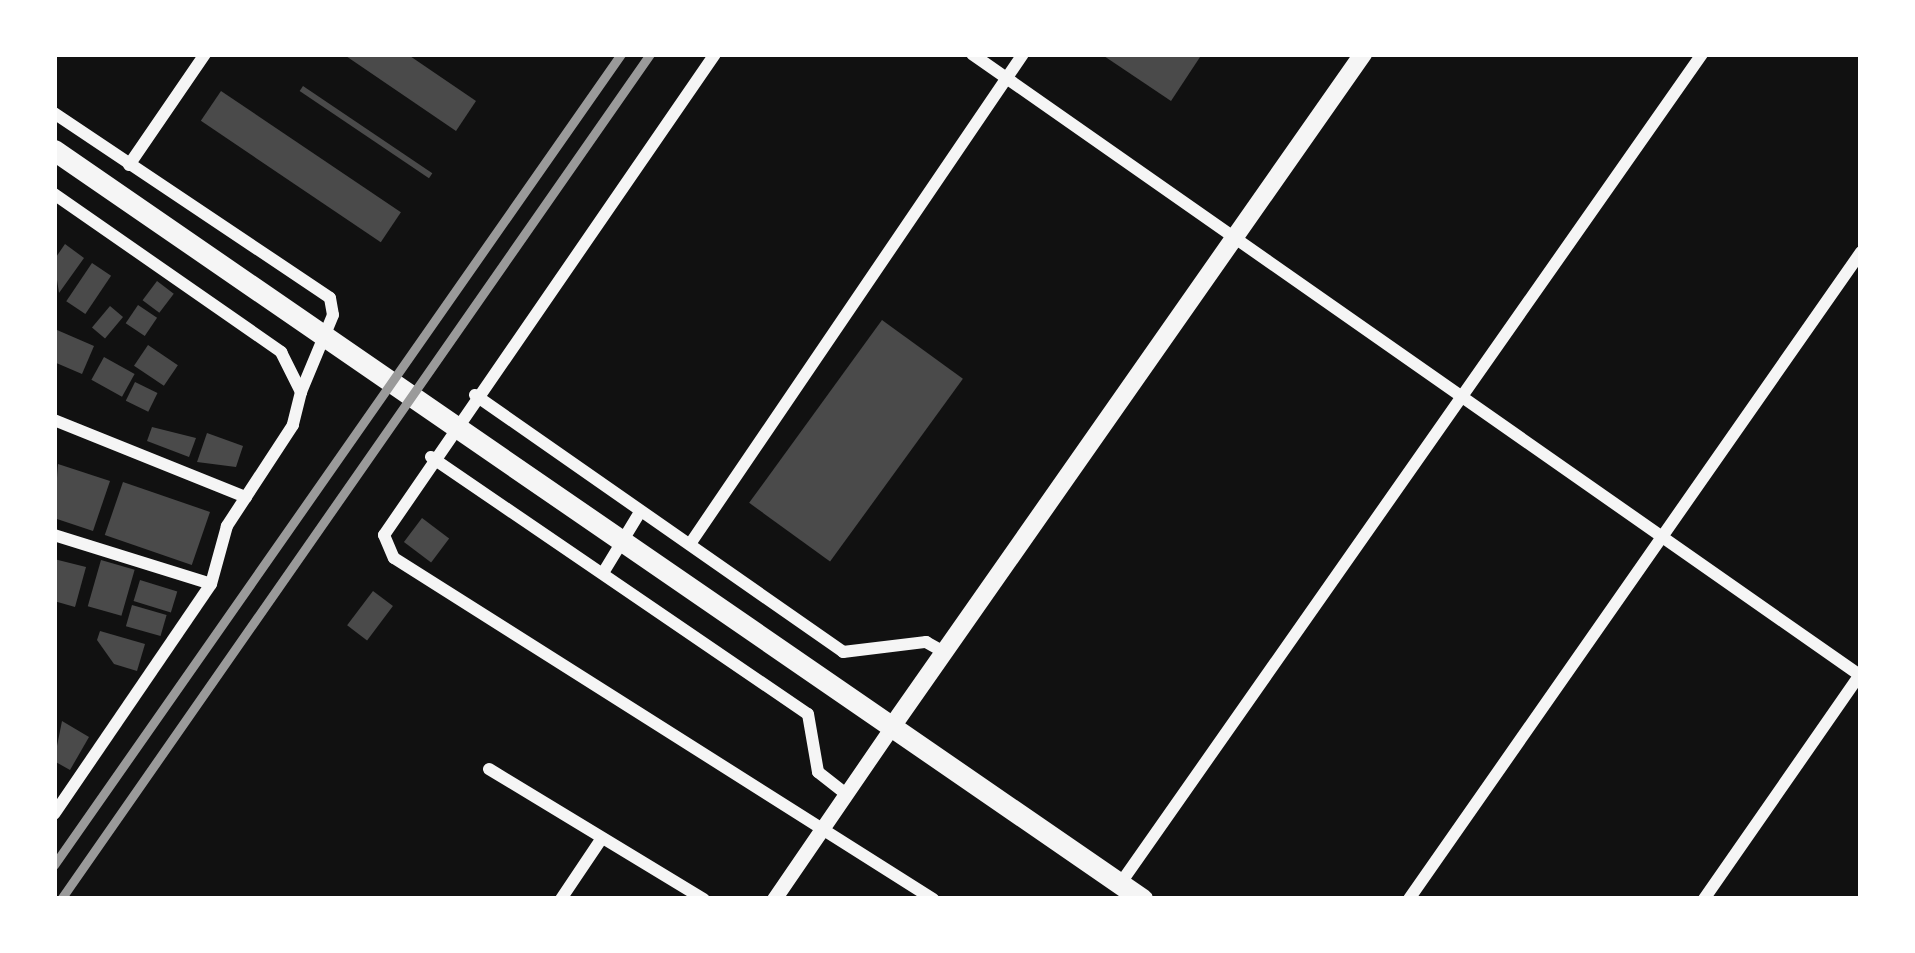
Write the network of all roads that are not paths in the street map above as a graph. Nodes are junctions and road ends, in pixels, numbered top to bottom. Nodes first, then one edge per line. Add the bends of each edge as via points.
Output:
1 (205, 54) edge
2 (715, 54) edge
3 (972, 54) edge
4 (1023, 54) edge
5 (1364, 54) edge
6 (1702, 54) edge
7 (1006, 78) junction
8 (54, 113) edge
9 (54, 150) edge
10 (129, 165) junction
11 (54, 194) edge
12 (1234, 238) junction
13 (1861, 252) edge
14 (302, 392) junction
15 (475, 395) junction
16 (1461, 396) junction
17 (54, 420) edge
18 (431, 457) junction
19 (246, 497) junction
20 (640, 512) junction
21 (54, 535) edge
22 (1661, 537) junction
23 (690, 544) junction
24 (603, 573) junction
25 (211, 584) junction
26 (944, 652) junction
27 (1860, 674) edge
28 (891, 728) junction
29 (489, 769) dead end
30 (846, 794) junction
31 (54, 814) edge
32 (822, 828) junction
33 (602, 838) junction
34 (1120, 884) junction
35 (561, 899) edge
36 (704, 899) edge
37 (774, 899) edge
38 (933, 899) edge
39 (1142, 899) edge
40 (1409, 899) edge
41 (1704, 899) edge

1 - 10 street
2 - 15 street
3 - 7 street
4 - 7 street
5 - 12 main road
6 - 16 street
7 - 12 street
7 - 23 street
8 - 10 street
9 - 28 highway
10 - 14 street via 329,298 333,315
11 - 14 street via 281,352
12 - 16 street
12 - 26 main road
13 - 22 street
14 - 19 street via 293,425
15 - 18 street
15 - 20 street
16 - 22 street
16 - 34 street
17 - 19 street
18 - 24 street
18 - 32 street via 384,535 394,558
19 - 25 street via 227,526
20 - 23 street
20 - 24 street
21 - 25 street
22 - 27 street
22 - 40 street
23 - 26 street via 843,652 926,642
24 - 30 street via 808,714 818,772
25 - 31 street
26 - 28 main road
27 - 41 street
28 - 30 street
28 - 34 highway
29 - 33 street
30 - 32 street
32 - 37 street
32 - 38 street
33 - 35 street
33 - 36 street
34 - 39 highway

